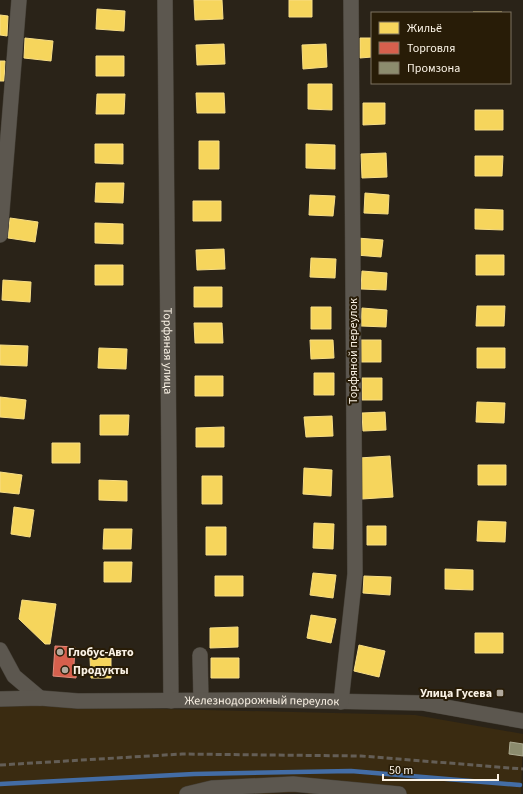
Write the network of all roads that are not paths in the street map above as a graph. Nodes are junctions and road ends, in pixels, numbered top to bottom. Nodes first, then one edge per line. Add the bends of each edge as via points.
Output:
1 (19, 0) edge
2 (165, 0) edge
3 (350, 0) edge
4 (0, 235) edge
5 (0, 650) edge
6 (200, 655) dead end
7 (40, 698) junction
8 (0, 699) edge
9 (201, 700) junction
10 (170, 701) junction
11 (341, 702) junction
12 (523, 721) edge
13 (193, 793) edge
14 (399, 794) edge

1 - 4 street
2 - 10 street, Торфяная улица
3 - 11 street, Торфяной переулок via 355,574
5 - 7 street via 14,676
6 - 9 street
7 - 8 street, Железнодорожный переулок
7 - 10 street, Железнодорожный переулок via 78,702
9 - 10 street, Железнодорожный переулок
9 - 11 street, Железнодорожный переулок
11 - 12 street, Железнодорожный переулок via 423,703
13 - 14 street via 212,788 293,784

